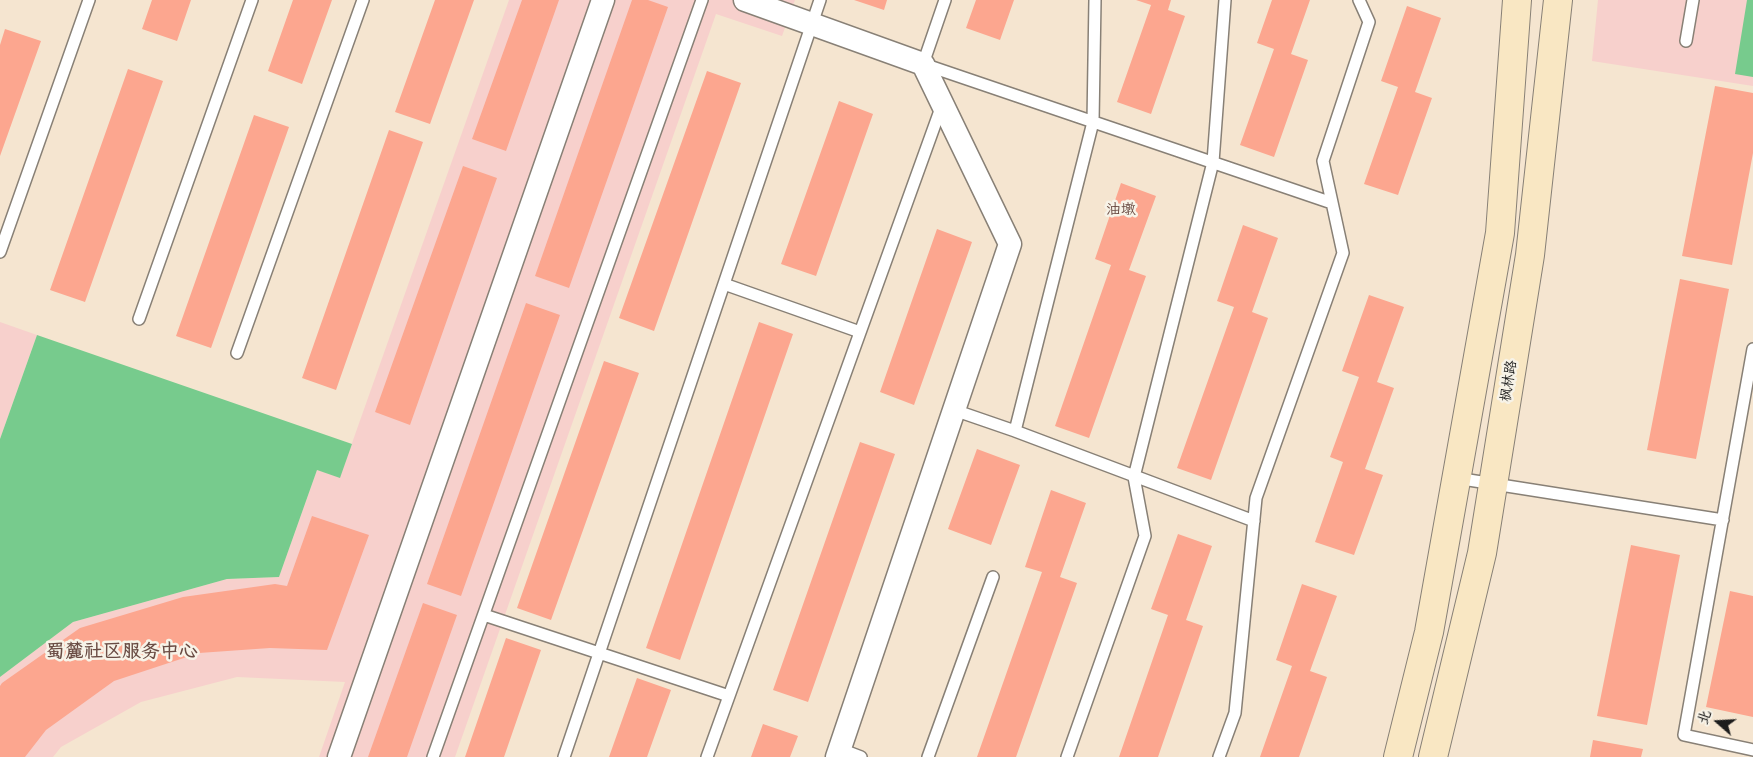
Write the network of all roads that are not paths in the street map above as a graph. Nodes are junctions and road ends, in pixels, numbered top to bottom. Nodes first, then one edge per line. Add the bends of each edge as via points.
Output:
1 (89, 0) edge
2 (252, 0) edge
3 (363, 0) edge
4 (603, 0) edge
5 (702, 0) edge
6 (745, 0) edge
7 (820, 0) edge
8 (945, 0) edge
9 (1095, 0) edge
10 (1225, 0) edge
11 (1359, 0) edge
12 (1517, 0) edge
13 (1558, 0) edge
14 (1692, 0) edge
15 (812, 24) junction
16 (1686, 41) dead end
17 (923, 64) junction
18 (942, 104) junction
19 (1093, 122) junction
20 (1213, 162) junction
21 (1332, 203) junction
22 (0, 252) edge
23 (724, 284) junction
24 (138, 319) dead end
25 (860, 332) junction
26 (1753, 349) edge
27 (237, 354) dead end
28 (954, 410) junction
29 (1015, 431) junction
30 (1134, 477) junction
31 (1456, 478) junction
32 (1493, 483) junction
33 (1723, 520) junction
34 (1254, 521) junction
35 (993, 576) dead end
36 (484, 615) junction
37 (600, 653) junction
38 (729, 696) junction
39 (1753, 750) edge
40 (838, 753) edge
41 (339, 757) edge
42 (433, 757) edge
43 (564, 757) edge
44 (707, 757) edge
45 (862, 757) edge
46 (928, 757) edge
47 (1067, 757) edge
48 (1219, 757) edge
49 (1398, 757) edge
50 (1433, 757) edge

1 - 22 lane
2 - 24 lane
3 - 27 lane
4 - 41 street
5 - 36 lane
6 - 15 street
7 - 15 lane
8 - 17 lane
9 - 19 lane
10 - 20 lane
11 - 21 lane via 1369,22 1323,161
12 - 31 main road via 1500,233
13 - 32 main road, 枫林路 via 1530,255
14 - 16 lane
15 - 17 street
15 - 23 lane
17 - 18 street
17 - 19 lane
18 - 25 lane
18 - 28 street via 1010,244
19 - 20 lane
19 - 29 lane
20 - 21 lane
20 - 30 lane
21 - 34 lane via 1343,254 1256,498
23 - 25 lane
23 - 37 lane
25 - 38 lane
26 - 33 lane
28 - 29 lane
28 - 40 street
29 - 30 lane
30 - 34 lane
30 - 47 lane via 1145,536
31 - 32 lane
31 - 49 main road via 1429,632
32 - 33 lane
32 - 50 main road, 枫林路 via 1482,552
33 - 39 lane via 1684,735
34 - 48 lane via 1235,713
35 - 46 lane
36 - 37 lane
36 - 42 lane
37 - 38 lane
37 - 43 lane
38 - 44 lane
40 - 45 lane

